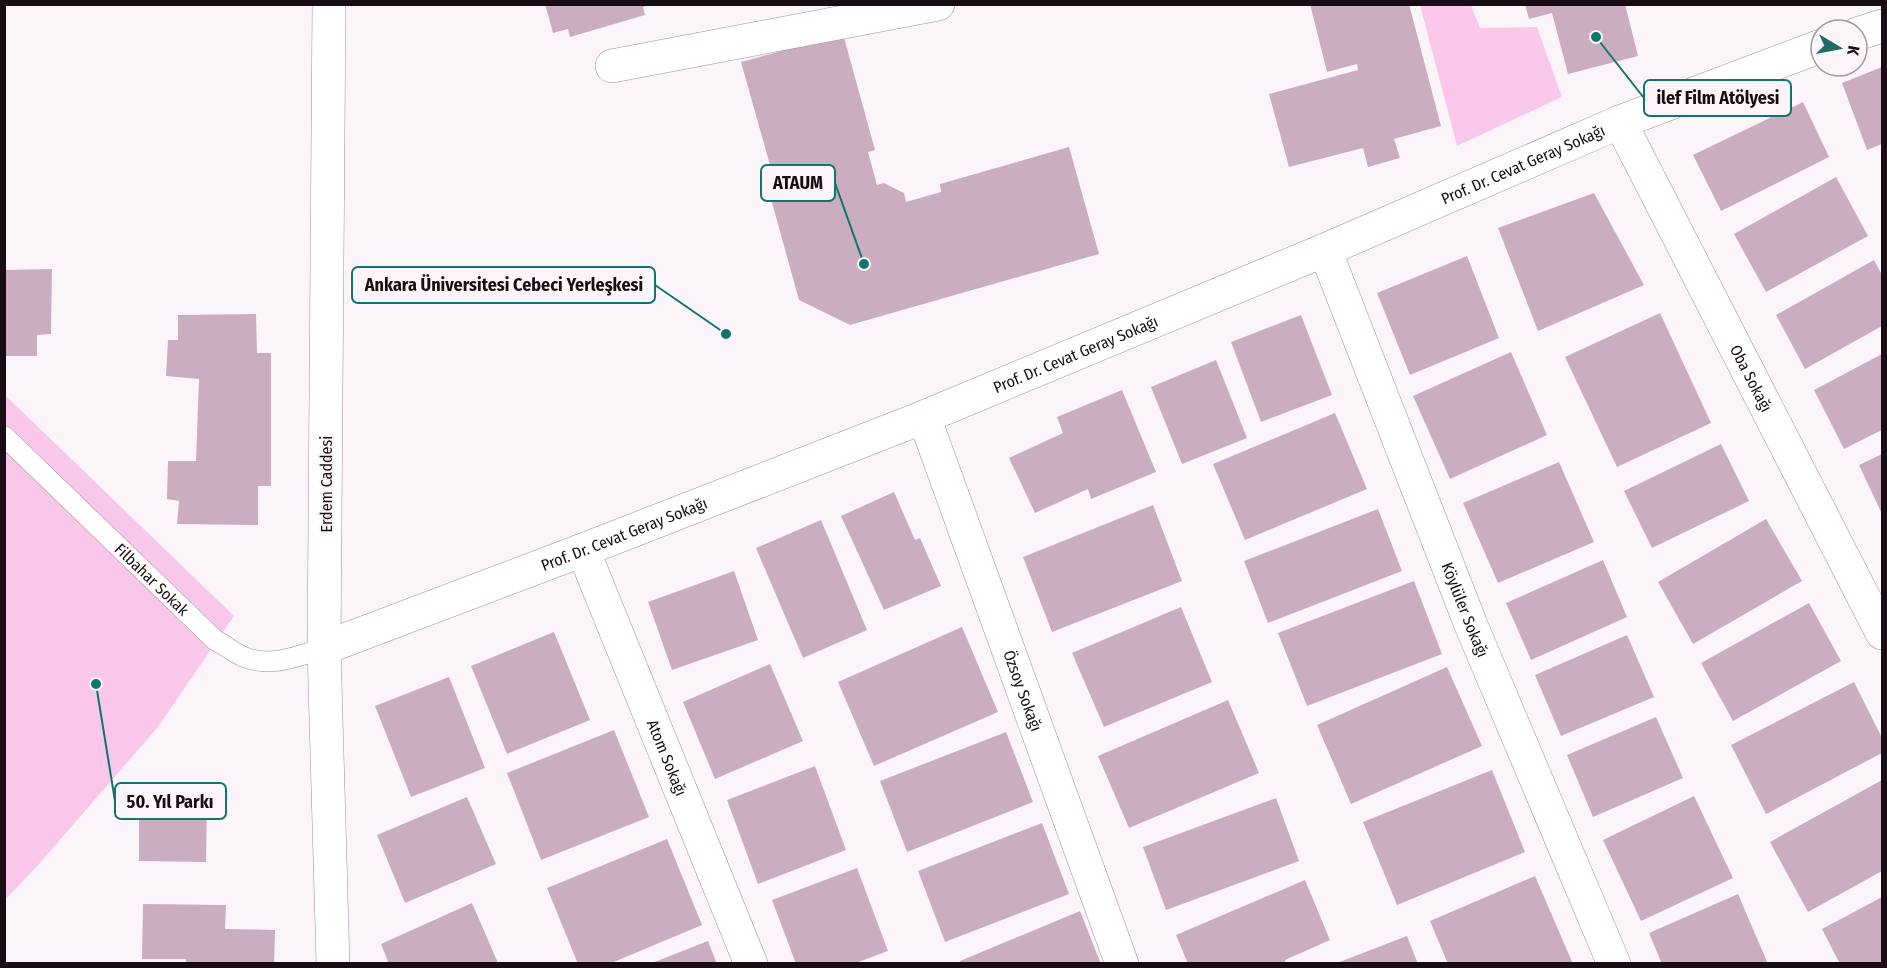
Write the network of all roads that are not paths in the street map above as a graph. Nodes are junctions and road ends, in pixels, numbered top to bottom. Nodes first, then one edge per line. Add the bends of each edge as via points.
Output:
1 (329, 4) edge
2 (938, 4) edge
3 (1809, 51) edge
4 (612, 66) dead end
5 (1620, 122) junction
6 (1325, 250) junction
7 (924, 417) junction
8 (4, 436) edge
9 (583, 550) junction
10 (1882, 633) edge
11 (324, 648) junction
12 (333, 963) edge
13 (751, 963) edge
14 (1122, 963) edge
15 (1614, 963) edge

1 - 11 street, Erdem Caddesi
2 - 4 street
3 - 5 street, Prof. Dr. Cevat Geray Sokağı
5 - 6 street, Prof. Dr. Cevat Geray Sokağı
5 - 10 street, Oba Sokağı
6 - 7 street, Prof. Dr. Cevat Geray Sokağı
6 - 15 street, Köylüler Sokağı via 1471,625
7 - 9 street, Prof. Dr. Cevat Geray Sokağı
7 - 14 street, Özsoy Sokağı
8 - 11 lane, Filbahar Sokak via 215,640 244,657 265,662 291,659
9 - 11 street, Prof. Dr. Cevat Geray Sokağı
9 - 13 street, Atom Sokağı
11 - 12 street, Erdem Caddesi

